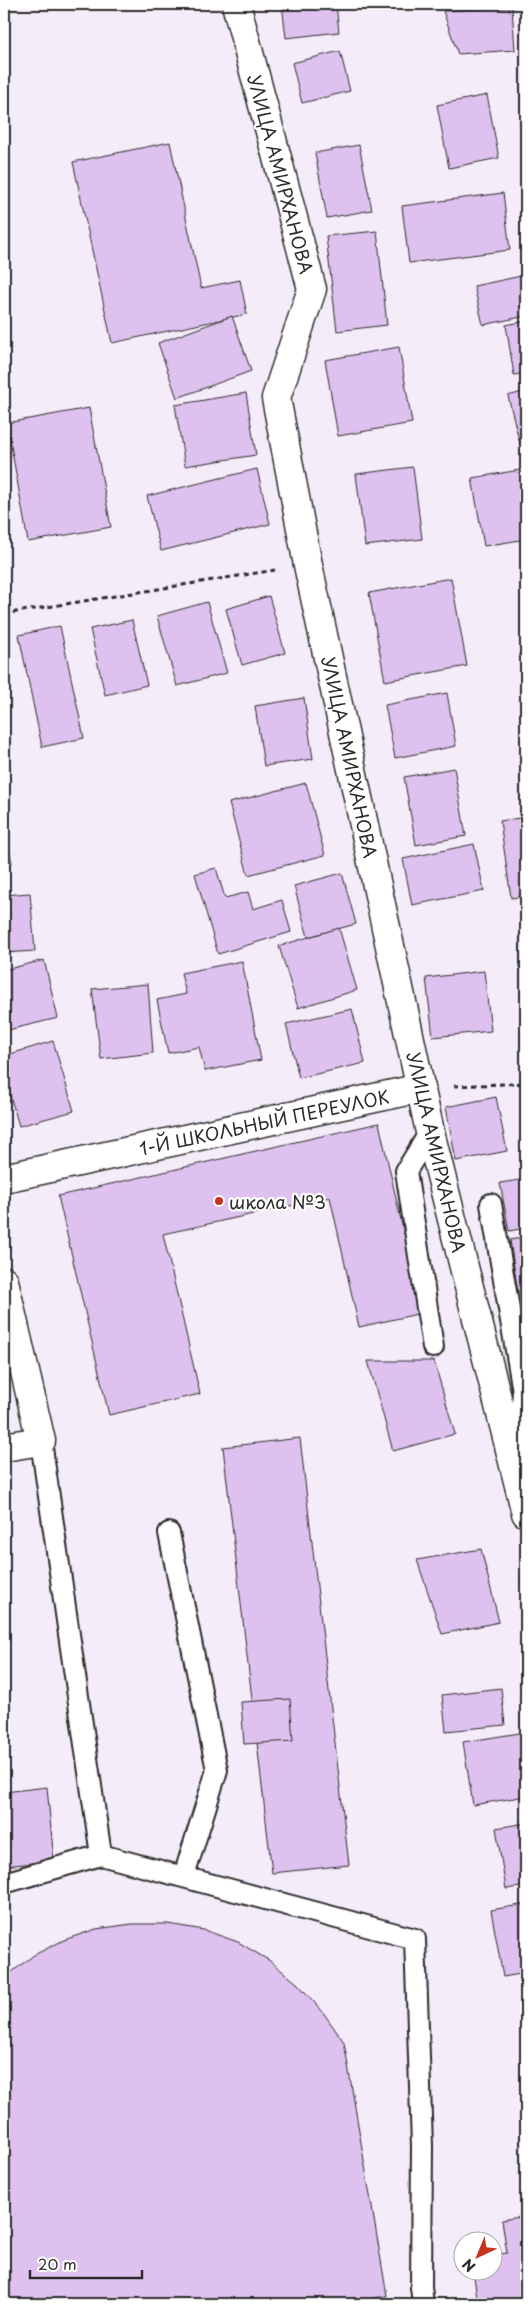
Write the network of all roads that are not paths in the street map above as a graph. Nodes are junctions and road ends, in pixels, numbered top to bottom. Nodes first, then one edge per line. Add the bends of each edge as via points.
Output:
1 (236, 4) edge
2 (421, 1088) junction
3 (430, 1132) junction
4 (4, 1178) edge
5 (490, 1204) dead end
6 (4, 1281) edge
7 (433, 1347) dead end
8 (41, 1440) junction
9 (4, 1448) edge
10 (517, 1475) junction
11 (526, 1513) edge
12 (169, 1533) dead end
13 (101, 1855) junction
14 (184, 1876) junction
15 (4, 1884) edge
16 (424, 2304) edge

1 - 2 street, УЛИЦА АМИРХАНОВА via 312,289 276,398 308,565
2 - 3 street, УЛИЦА АМИРХАНОВА
2 - 4 street, 1-Й ШКОЛЬНЫЙ ПЕРЕУЛОК
3 - 7 lane via 406,1172
3 - 10 street, УЛИЦА АМИРХАНОВА
5 - 10 lane via 524,1391
6 - 8 street
8 - 9 street
8 - 13 lane
10 - 11 street, УЛИЦА АМИРХАНОВА
12 - 14 lane via 217,1770
13 - 14 lane
13 - 15 lane
14 - 16 lane via 414,1939 422,2146 421,2287

